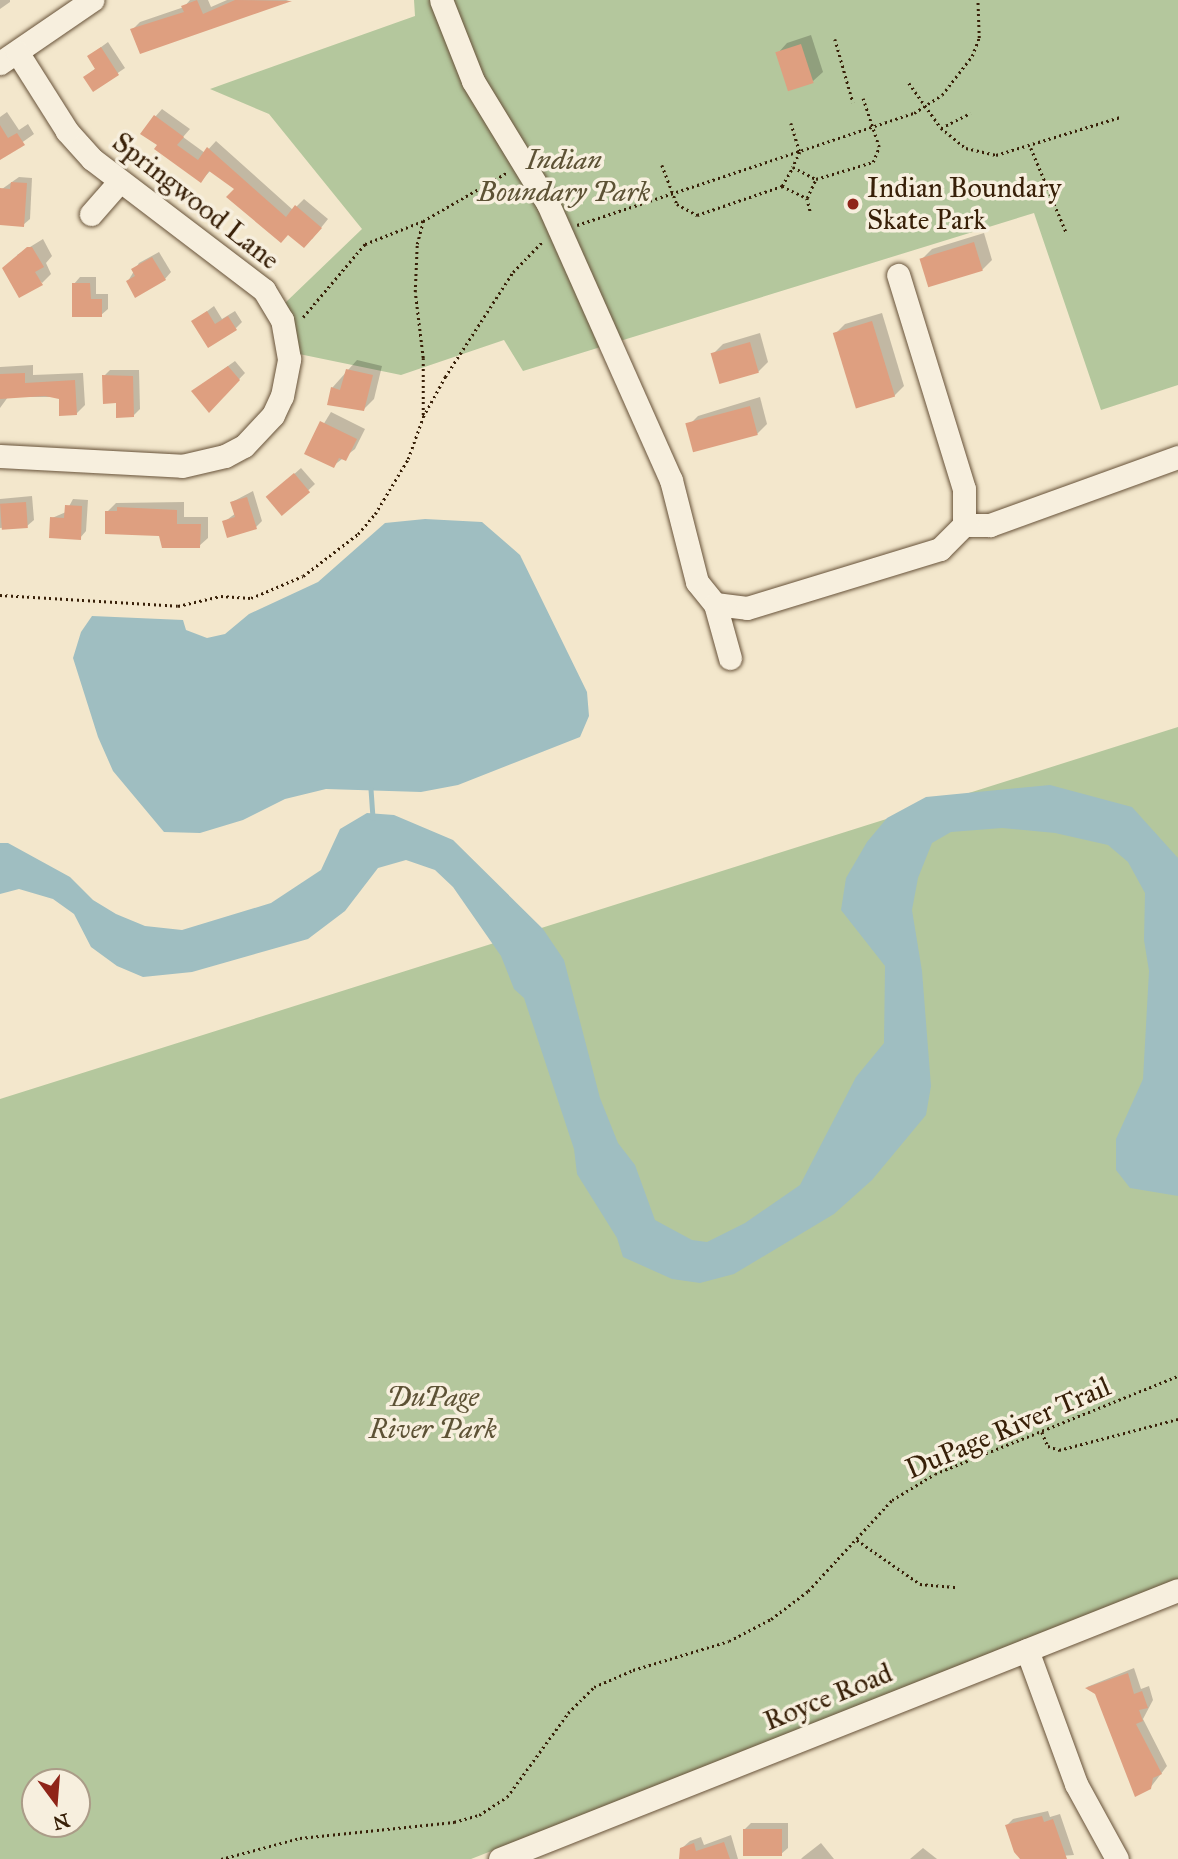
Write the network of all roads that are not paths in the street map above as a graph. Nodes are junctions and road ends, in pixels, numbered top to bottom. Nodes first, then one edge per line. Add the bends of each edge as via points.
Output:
1 (92, 0) edge
2 (441, 0) edge
3 (9, 57) edge
4 (119, 182) junction
5 (91, 214) dead end
6 (898, 275) dead end
7 (0, 457) edge
8 (1178, 457) edge
9 (964, 524) junction
10 (715, 604) junction
11 (730, 658) dead end
12 (1178, 1590) edge
13 (1027, 1650) junction
14 (500, 1859) edge
15 (1117, 1859) edge

1 - 3 street
2 - 10 street via 473,81 560,232 671,480 697,582
3 - 4 street, Springwood Lane via 67,131
4 - 5 street
4 - 7 street, Springwood Lane via 264,290 286,336 289,359 282,396 260,431 244,446 202,463
6 - 9 street via 964,489
8 - 9 street via 990,525
9 - 10 street via 940,549 747,608
10 - 11 street
12 - 13 street, Royce Road
13 - 14 street, Royce Road
13 - 15 street via 1076,1784

